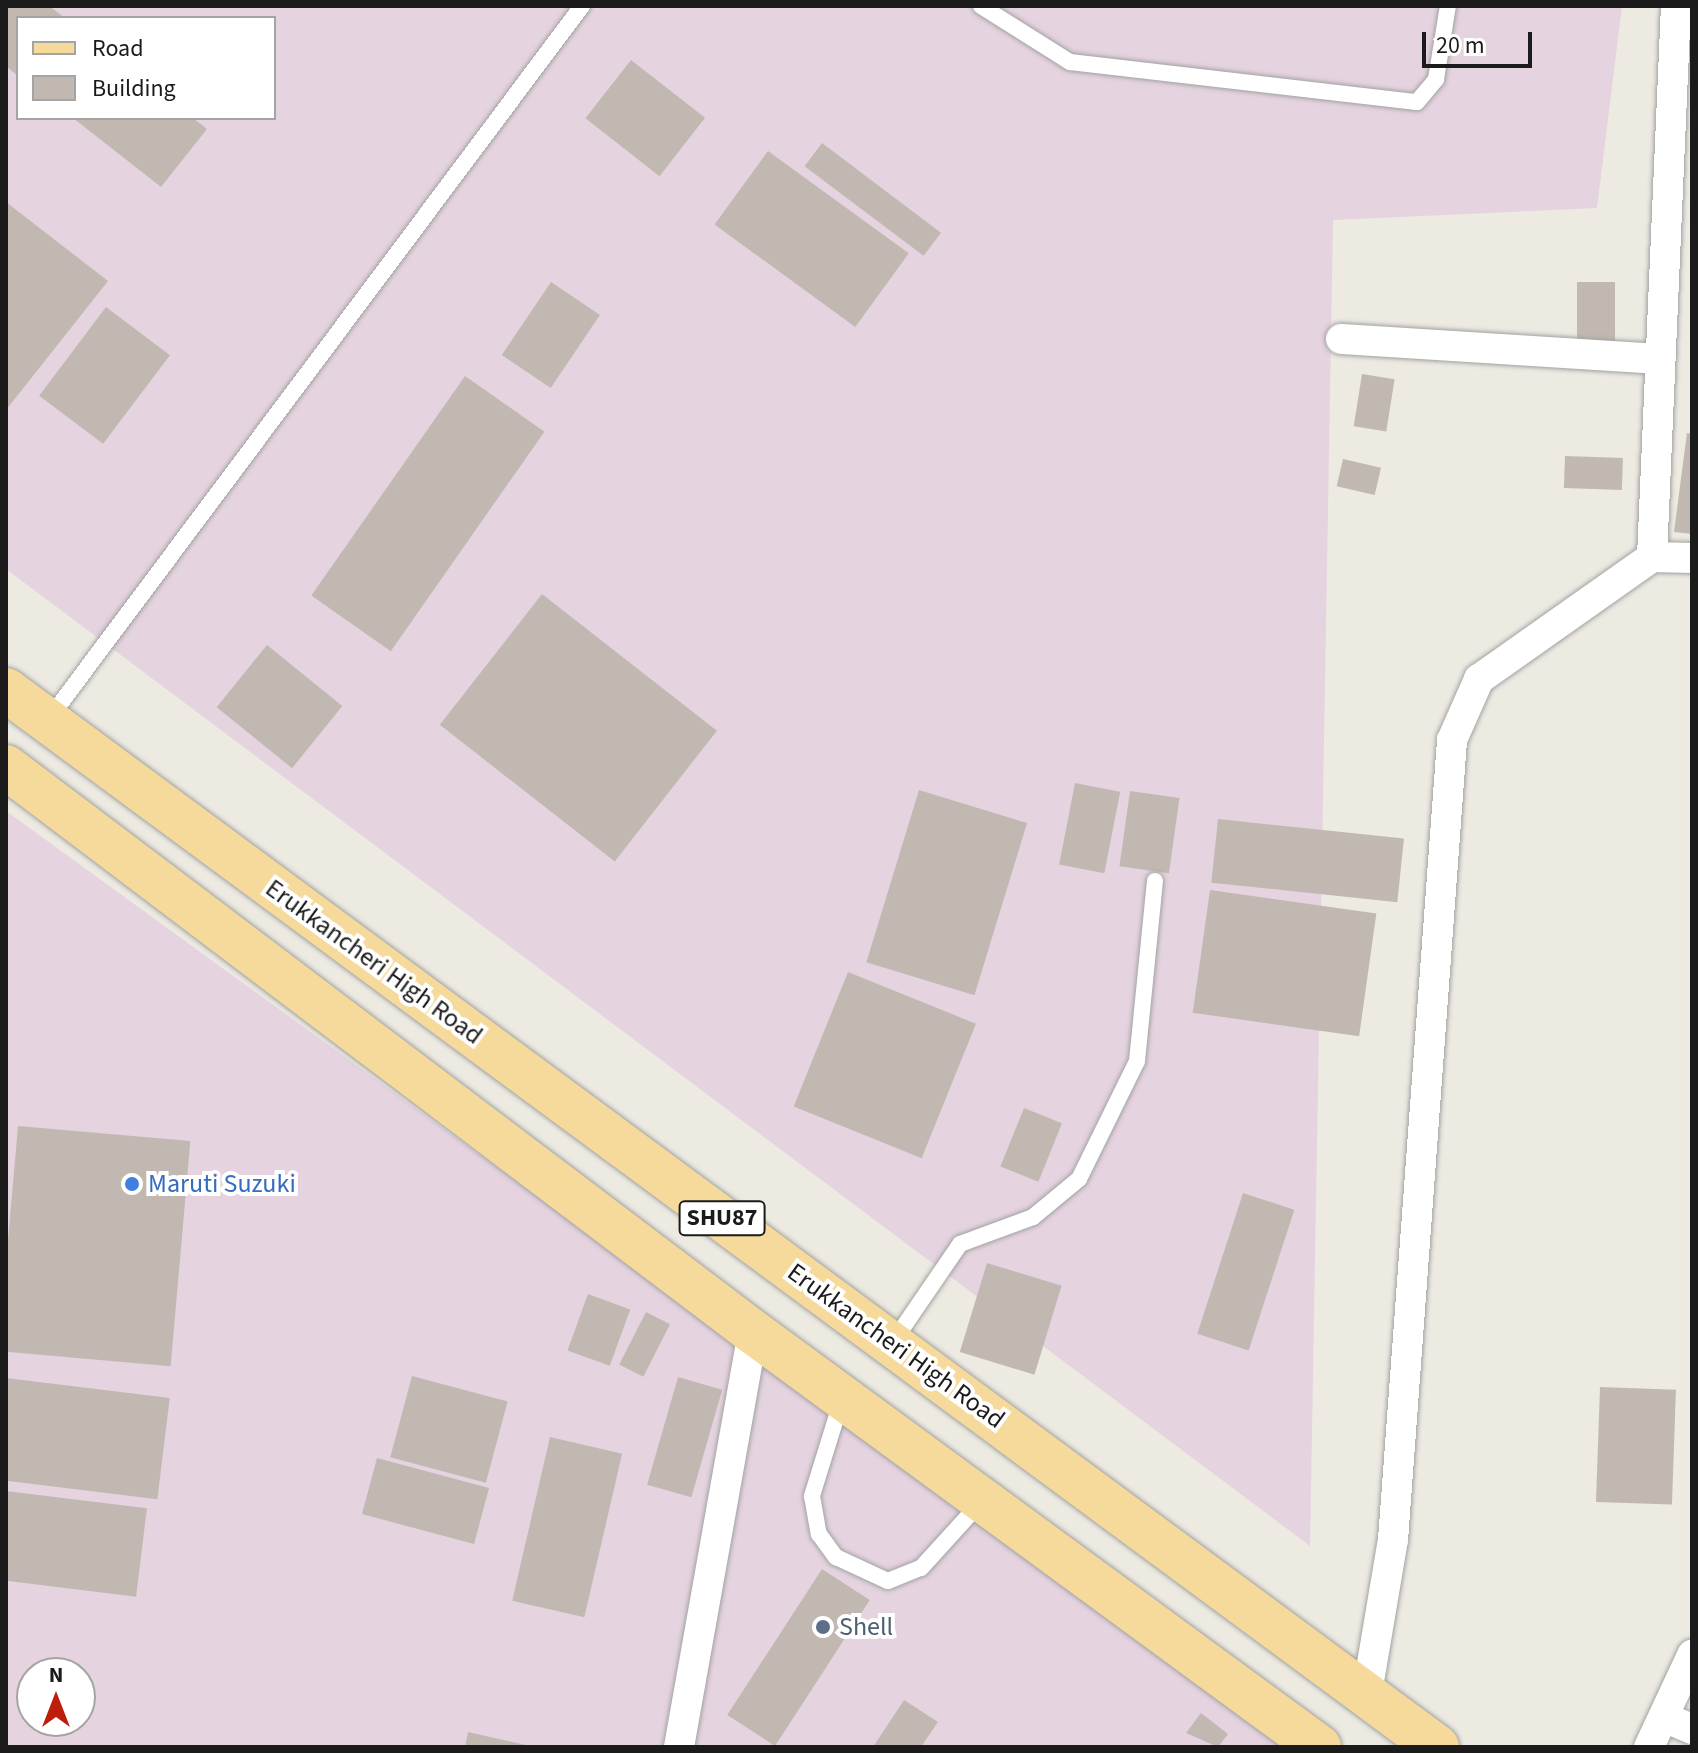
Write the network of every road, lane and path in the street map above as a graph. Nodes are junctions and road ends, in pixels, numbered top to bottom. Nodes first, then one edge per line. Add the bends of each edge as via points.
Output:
1 (582, 6) edge
2 (981, 6) edge
3 (1448, 6) edge
4 (1676, 6) edge
5 (1341, 339) dead end
6 (1656, 359) junction
7 (1652, 557) junction
8 (1692, 558) edge
9 (6, 690) edge
10 (47, 721) junction
11 (6, 767) edge
12 (1155, 881) dead end
13 (753, 1332) junction
14 (892, 1343) junction
15 (843, 1397) junction
16 (983, 1500) junction
17 (1692, 1655) edge
18 (1367, 1693) junction
19 (1679, 1723) edge
20 (679, 1747) edge
21 (1319, 1747) edge
22 (1437, 1747) edge
23 (1649, 1747) edge

1 - 10 lane
2 - 3 lane via 1070,62 1417,102 1436,79
4 - 6 street
5 - 6 street
6 - 7 street
7 - 8 street
7 - 18 street via 1479,679 1458,717 1393,1540
9 - 10 main road, Erukkancheri High Road / SHU87
10 - 14 main road, Erukkancheri High Road / SHU87
11 - 13 main road, SHU87
12 - 14 lane via 1137,1061 1079,1179 1033,1217 960,1244
13 - 15 main road, SHU87
13 - 20 street
14 - 18 main road, Erukkancheri High Road / SHU87
15 - 16 main road, SHU87
15 - 16 lane via 812,1496 819,1534 836,1557 888,1581 921,1568
16 - 21 main road, SHU87
17 - 19 street
18 - 22 main road, Erukkancheri High Road / SHU87
19 - 23 street

